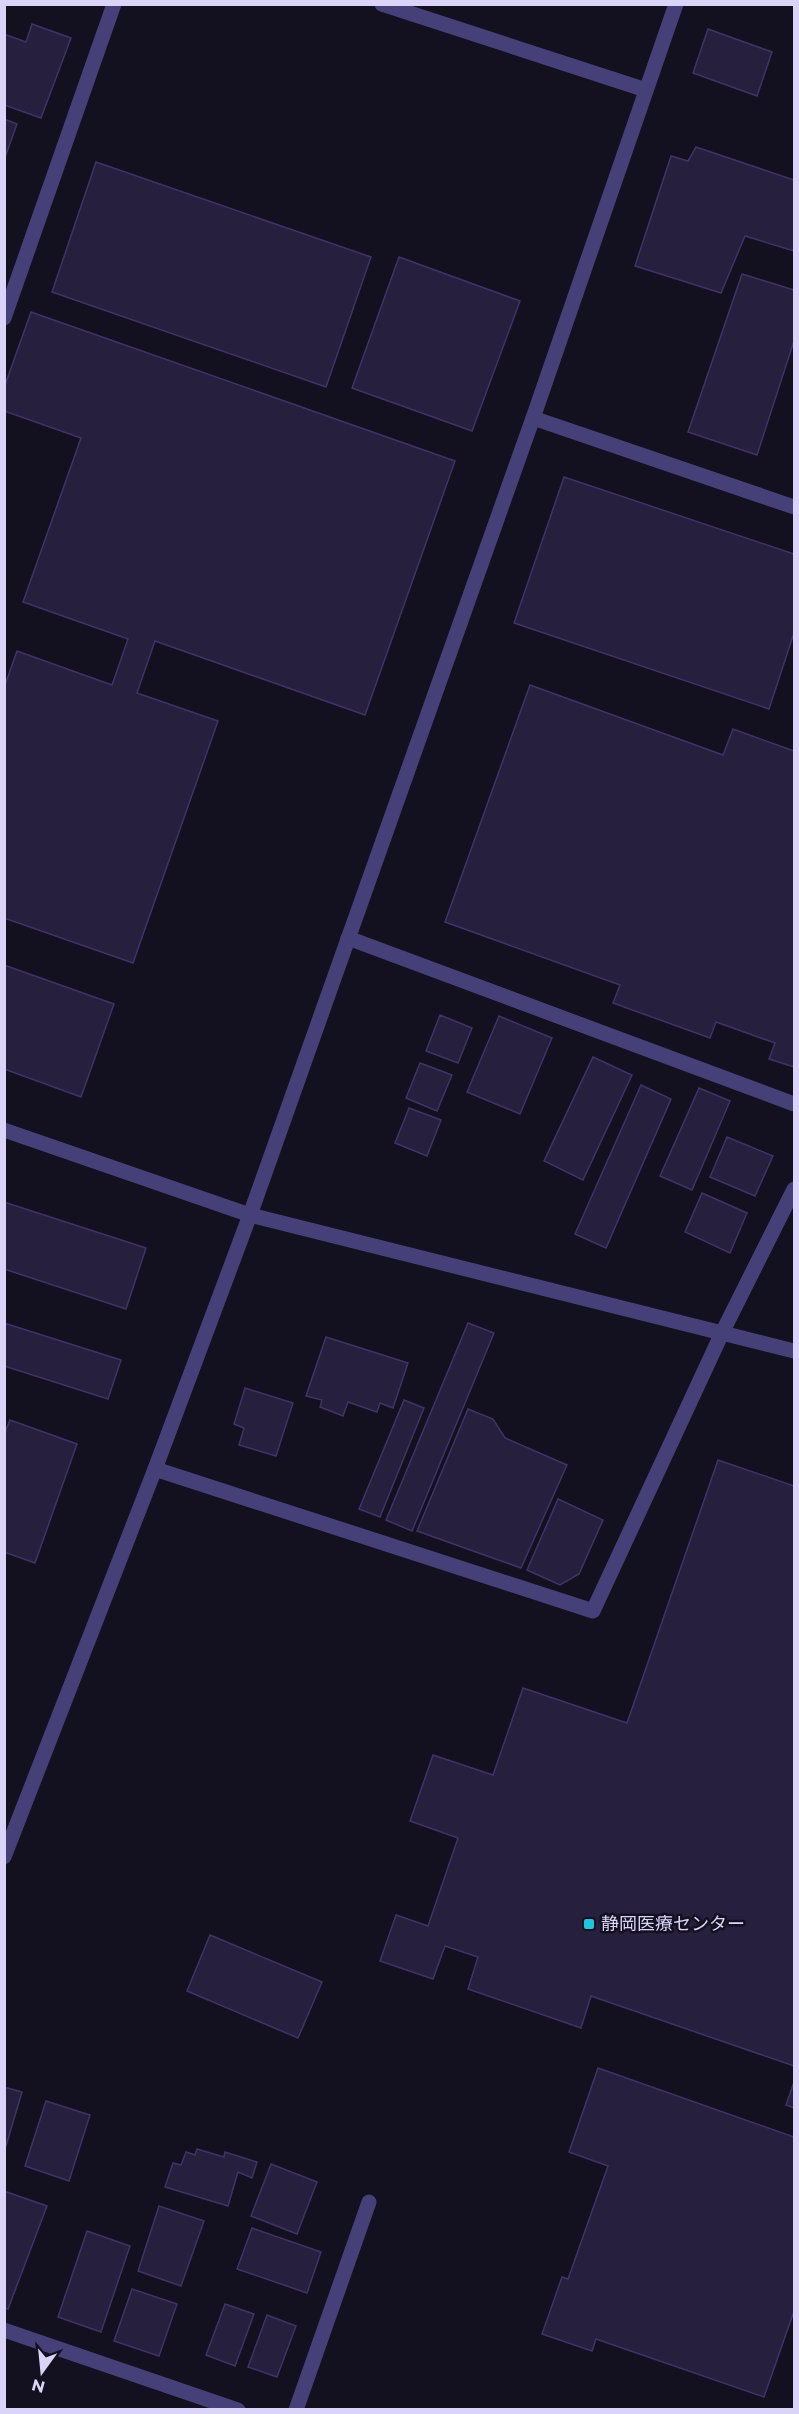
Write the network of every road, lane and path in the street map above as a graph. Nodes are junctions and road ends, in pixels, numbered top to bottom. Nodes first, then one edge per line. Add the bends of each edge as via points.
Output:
1 (114, 4) edge
2 (382, 4) edge
3 (676, 4) edge
4 (646, 90) junction
5 (4, 318) edge
6 (532, 418) junction
7 (795, 507) edge
8 (348, 938) junction
9 (795, 1104) edge
10 (4, 1130) edge
11 (795, 1189) edge
12 (250, 1215) junction
13 (722, 1333) junction
14 (795, 1351) edge
15 (154, 1469) junction
16 (4, 1857) edge
17 (369, 2202) dead end
18 (4, 2330) edge
19 (238, 2409) edge
20 (296, 2409) edge

1 - 5 street
2 - 4 street
3 - 4 street
4 - 6 street
6 - 7 street
6 - 8 street
8 - 9 street
8 - 12 street
10 - 12 street
11 - 13 street
12 - 13 street
12 - 15 street
13 - 14 street
13 - 15 street via 593,1611
15 - 16 street
17 - 20 street
18 - 19 street

